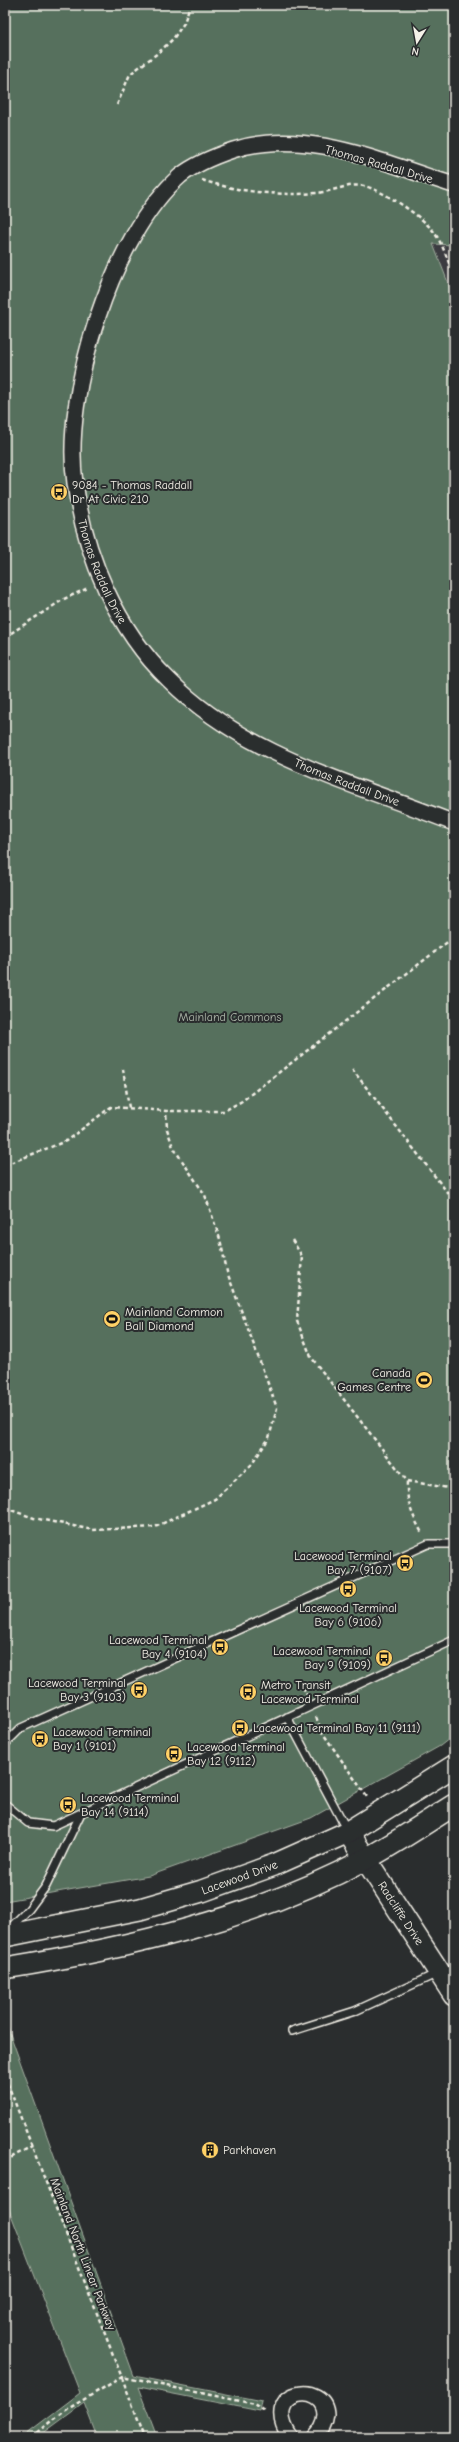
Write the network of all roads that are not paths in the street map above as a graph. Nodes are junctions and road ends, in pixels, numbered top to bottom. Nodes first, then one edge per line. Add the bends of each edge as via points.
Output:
1 (454, 185) edge
2 (454, 823) edge
3 (454, 1544) edge
4 (454, 1640) edge
5 (287, 1717) junction
6 (5, 1744) edge
7 (454, 1766) edge
8 (5, 1804) edge
9 (454, 1805) edge
10 (81, 1813) junction
11 (348, 1832) junction
12 (366, 1859) junction
13 (5, 1935) edge
14 (5, 1968) edge
15 (440, 1972) junction
16 (454, 1995) edge
17 (292, 2031) dead end
18 (290, 2437) edge
19 (315, 2437) edge

1 - 2 street, Thomas Raddall Drive via 343,151 305,144 268,142 235,150 189,170 180,176 156,203 123,255 96,323 76,406 72,439 74,480 82,522 102,581 137,641 167,679 206,714 258,746
3 - 6 lane via 428,1544 21,1728
4 - 5 lane
5 - 10 lane
5 - 11 lane
7 - 11 main road, Lacewood Drive
8 - 10 lane via 28,1823 53,1826
9 - 12 main road
10 - 13 lane via 46,1886
11 - 12 main road, Radcliffe Drive
11 - 13 main road, Lacewood Drive via 274,1865 202,1891 140,1909
12 - 14 main road via 282,1898 197,1928 83,1955
12 - 15 main road, Radcliffe Drive
15 - 16 main road, Radcliffe Drive
15 - 17 lane via 355,2011
18 - 19 street via 281,2422 282,2408 291,2396 298,2394 312,2395 319,2399 326,2412 323,2426

